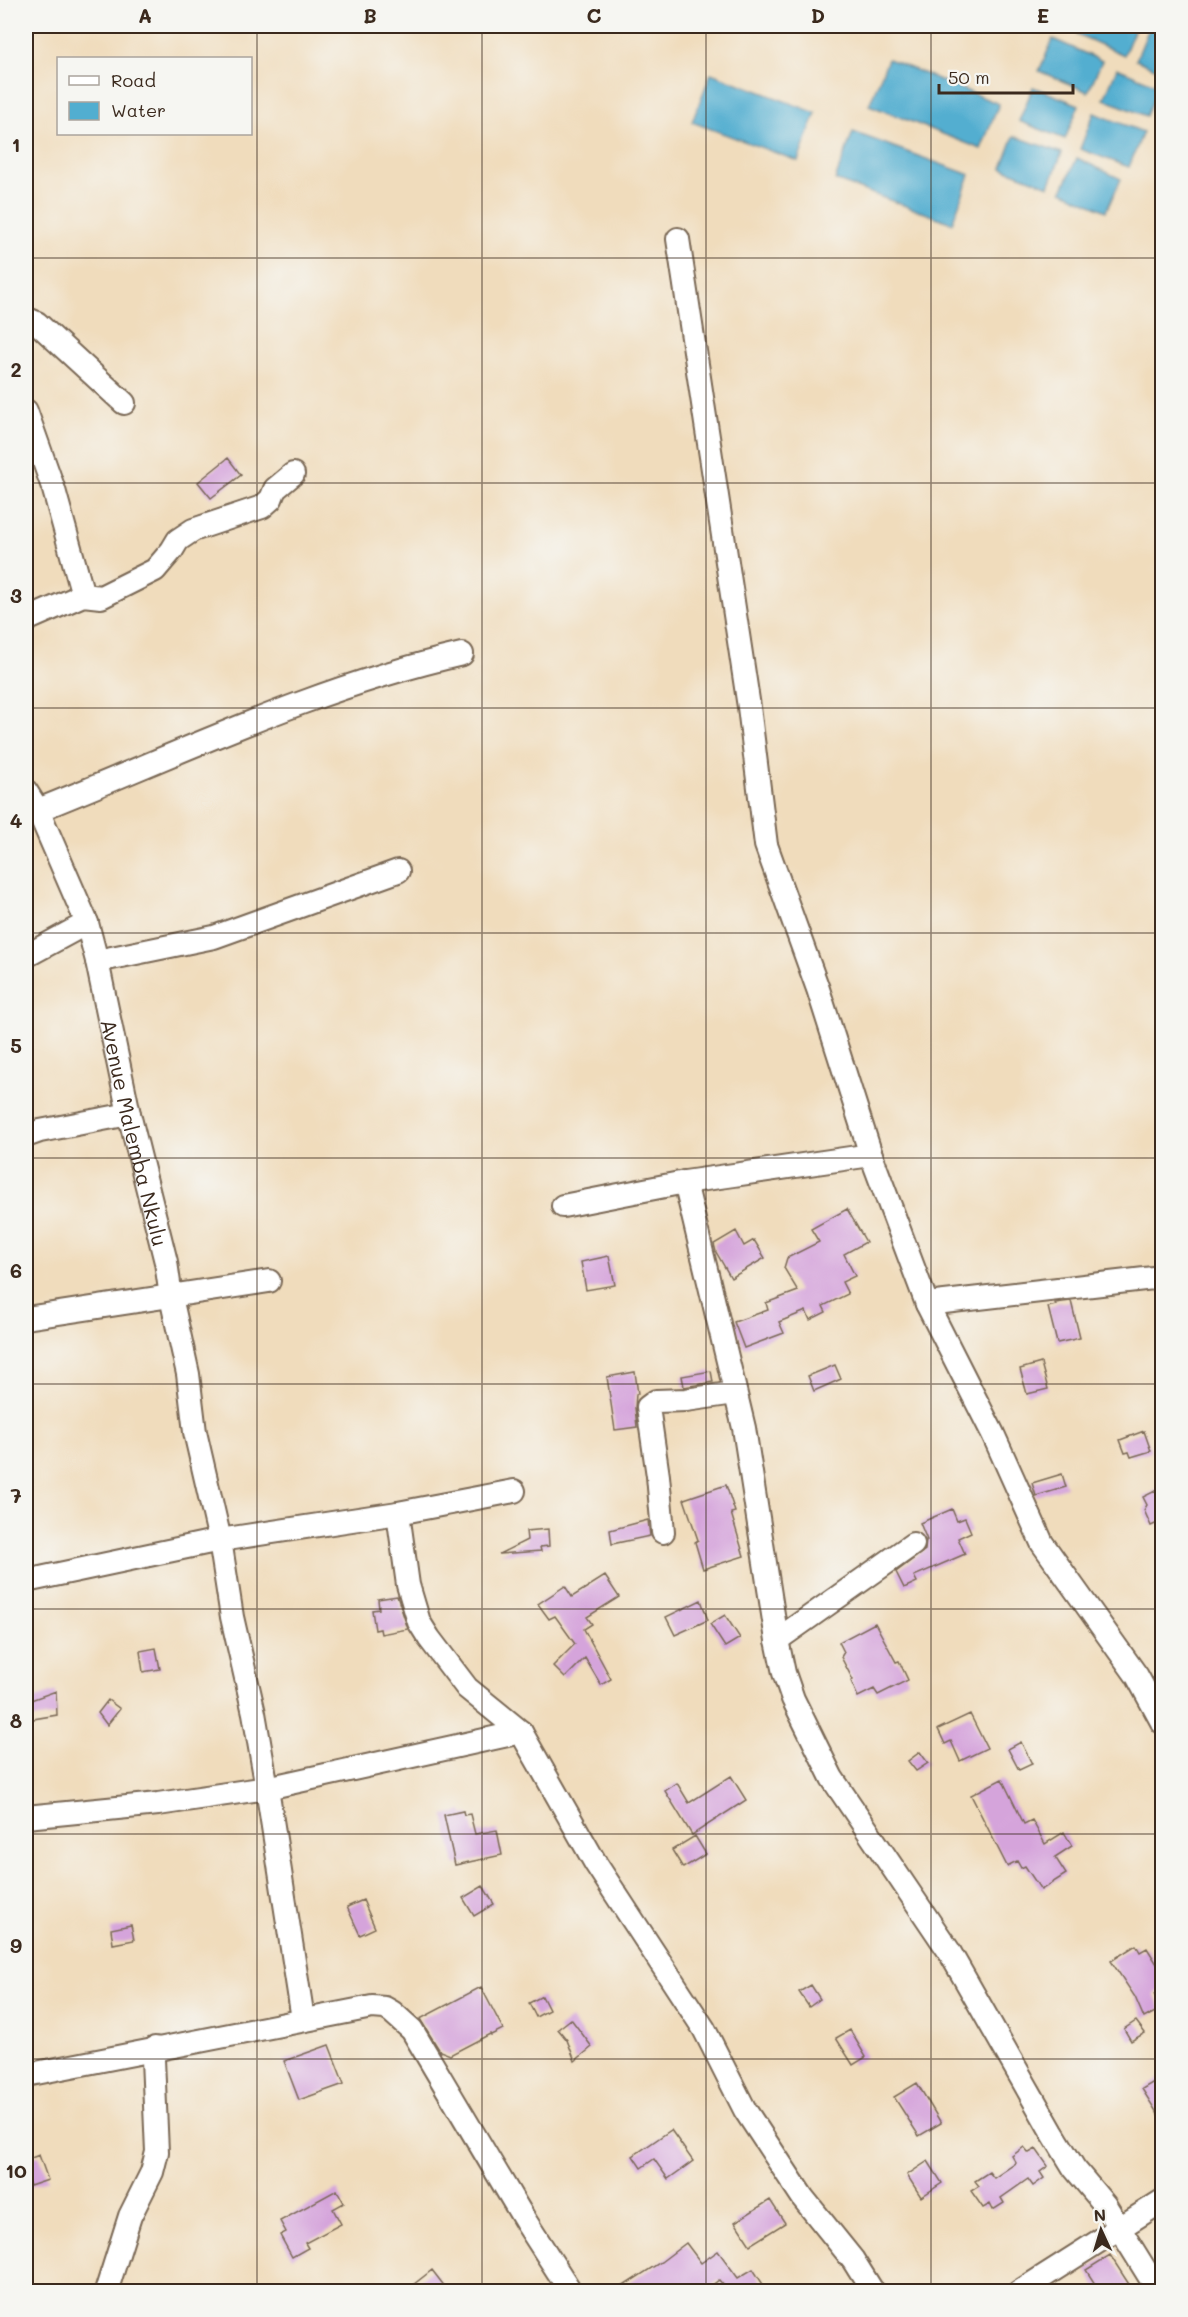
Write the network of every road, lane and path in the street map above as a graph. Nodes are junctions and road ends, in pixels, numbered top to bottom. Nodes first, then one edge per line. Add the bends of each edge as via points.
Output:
1 (678, 239) dead end
2 (26, 322) edge
3 (124, 403) dead end
4 (26, 411) edge
5 (293, 474) dead end
6 (83, 595) junction
7 (26, 620) edge
8 (462, 654) dead end
9 (26, 790) edge
10 (38, 810) junction
11 (398, 871) dead end
12 (87, 923) junction
13 (26, 956) edge
14 (97, 961) junction
15 (129, 1114) junction
16 (26, 1136) edge
17 (870, 1155) junction
18 (685, 1182) junction
19 (563, 1206) dead end
20 (1162, 1277) edge
21 (269, 1281) dead end
22 (171, 1297) junction
23 (927, 1304) junction
24 (26, 1318) edge
25 (735, 1394) junction
26 (514, 1491) dead end
27 (398, 1513) junction
28 (663, 1532) dead end
29 (220, 1540) junction
30 (913, 1544) dead end
31 (26, 1581) edge
32 (777, 1640) junction
33 (1162, 1722) edge
34 (520, 1732) junction
35 (267, 1788) junction
36 (26, 1817) edge
37 (303, 2019) junction
38 (155, 2048) junction
39 (26, 2075) edge
40 (1162, 2201) edge
41 (1119, 2227) junction
42 (106, 2292) edge
43 (571, 2292) edge
44 (873, 2292) edge
45 (1019, 2292) edge
46 (1159, 2292) edge

1 - 17 street via 749,707 766,845 818,989
2 - 3 street via 38,323
4 - 6 street via 54,490
5 - 6 street via 262,507 193,530 178,540 155,570 101,597
6 - 7 street
8 - 10 street via 289,706
9 - 10 street, Avenue Malemba Nkulu
10 - 12 street, Avenue Malemba Nkulu
11 - 14 street via 214,937
12 - 13 street
12 - 14 street, Avenue Malemba Nkulu
14 - 15 street, Avenue Malemba Nkulu
15 - 16 street
15 - 22 street, Avenue Malemba Nkulu
17 - 18 street
17 - 23 street
18 - 19 street
18 - 25 street
20 - 23 street
21 - 22 street
22 - 24 street
22 - 29 street, Avenue Malemba Nkulu via 201,1462
23 - 33 street via 993,1434 1042,1543 1137,1676
25 - 28 street via 656,1401 648,1407
25 - 32 street via 751,1466
26 - 27 street
27 - 29 street
27 - 34 street via 405,1569 419,1622 467,1688
29 - 31 street
29 - 35 street, Avenue Malemba Nkulu
30 - 32 street
32 - 41 street via 793,1699 832,1778 949,1951 1064,2151
34 - 35 street
34 - 44 street via 596,1864 704,2029 745,2110 803,2198 854,2260
35 - 36 street via 136,1807
35 - 37 street, Avenue Malemba Nkulu
37 - 38 street
37 - 43 street via 385,2008 412,2030
38 - 39 street
38 - 42 street via 157,2152 152,2172 130,2216
40 - 41 street
41 - 45 street
41 - 46 street

